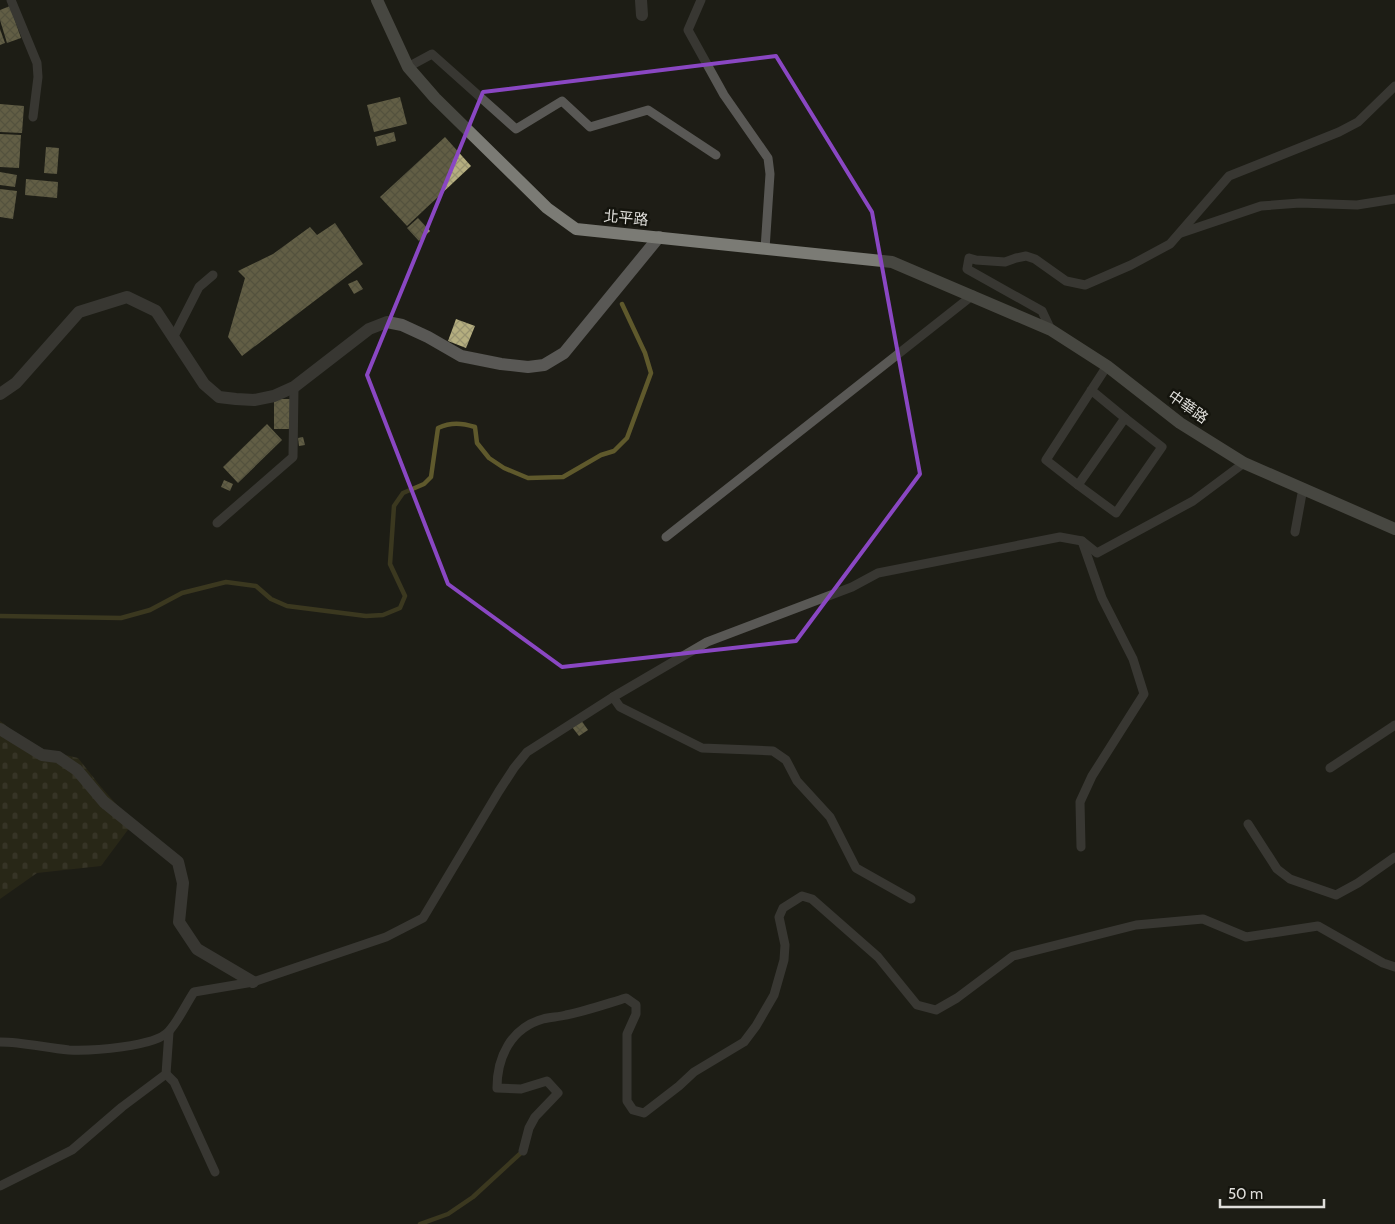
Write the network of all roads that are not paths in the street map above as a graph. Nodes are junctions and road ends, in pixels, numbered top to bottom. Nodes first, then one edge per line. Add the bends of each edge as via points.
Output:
1 (11, 0) edge
2 (377, 0) edge
3 (641, 0) edge
4 (701, 0) edge
5 (642, 15) dead end
6 (408, 67) junction
7 (1395, 86) edge
8 (34, 117) dead end
9 (716, 155) dead end
10 (1395, 199) edge
11 (1181, 233) junction
12 (659, 237) junction
13 (765, 249) junction
14 (212, 275) dead end
15 (973, 296) junction
16 (1051, 330) junction
17 (173, 338) junction
18 (1107, 366) junction
19 (294, 388) junction
20 (1091, 390) junction
21 (0, 394) edge
22 (1125, 418) junction
23 (1244, 463) junction
24 (1078, 485) junction
25 (1303, 488) junction
26 (217, 522) dead end
27 (1395, 529) edge
28 (1295, 532) dead end
29 (666, 537) dead end
30 (1082, 541) junction
31 (613, 697) junction
32 (1395, 725) edge
33 (0, 729) edge
34 (1330, 768) dead end
35 (1248, 824) dead end
36 (1081, 847) dead end
37 (1395, 857) edge
38 (911, 899) dead end
39 (1395, 967) edge
40 (253, 982) junction
41 (169, 1032) junction
42 (0, 1042) edge
43 (166, 1074) junction
44 (523, 1151) dead end
45 (215, 1172) dead end
46 (0, 1186) edge

1 - 8 lane via 37,63
2 - 6 street, 北平路
3 - 5 street
4 - 13 lane via 688,30 724,95 768,158 770,174
6 - 9 lane via 432,54 516,129 562,101 590,127 648,110
6 - 12 street, 北平路 via 435,98 547,208 576,229
7 - 11 lane via 1358,122 1340,132 1229,176
10 - 11 lane via 1357,206 1300,203 1260,206
11 - 16 lane via 1170,244 1132,265 1085,285 1066,282 1026,256 1005,262 969,258 968,269 1042,311
12 - 13 street, 北平路
12 - 19 street via 564,354 544,364 528,367 461,356 428,336 387,322 369,329
13 - 15 street, 北平路 via 892,262
14 - 17 lane via 199,287
15 - 16 street, 中華路
15 - 29 lane
16 - 18 street, 中華路
17 - 19 street via 204,384 219,396 254,400
17 - 21 street via 156,311 127,297 79,312 16,383
18 - 20 lane
18 - 23 street, 中華路 via 1180,423
19 - 26 lane via 293,458
20 - 22 lane
20 - 24 lane via 1046,460
22 - 24 lane
22 - 24 lane via 1162,447 1116,513
23 - 25 street, 中華路
23 - 30 lane via 1193,501 1097,553
25 - 27 street, 中華路
25 - 28 lane
30 - 31 lane via 1060,537 878,573 852,587 707,642
30 - 36 lane via 1102,598 1133,659 1144,694 1092,776 1080,802
31 - 38 lane via 620,707 702,748 773,751 786,760 798,781 830,817 856,868
31 - 40 lane via 522,757 423,918 386,937
32 - 34 lane
33 - 40 street via 42,755 58,758 77,770 104,802 178,862 182,883 179,922 197,950
35 - 37 lane via 1277,869 1290,879 1336,895
39 - 44 lane via 1318,926 1246,937 1203,919 1136,924 1014,956 936,1010 917,1005 878,957 812,899 802,896 783,908 779,917 784,960 774,995 756,1026 744,1042 694,1072 644,1113 634,1110 627,1100 627,1034 636,1014 636,1005 626,998 565,1016 542,1019 523,1028 503,1051 497,1088 521,1089 547,1081 558,1093 532,1122
40 - 41 lane via 194,992
41 - 42 lane via 156,1041 70,1050
41 - 43 lane
43 - 45 lane via 174,1082
43 - 46 lane via 72,1150

